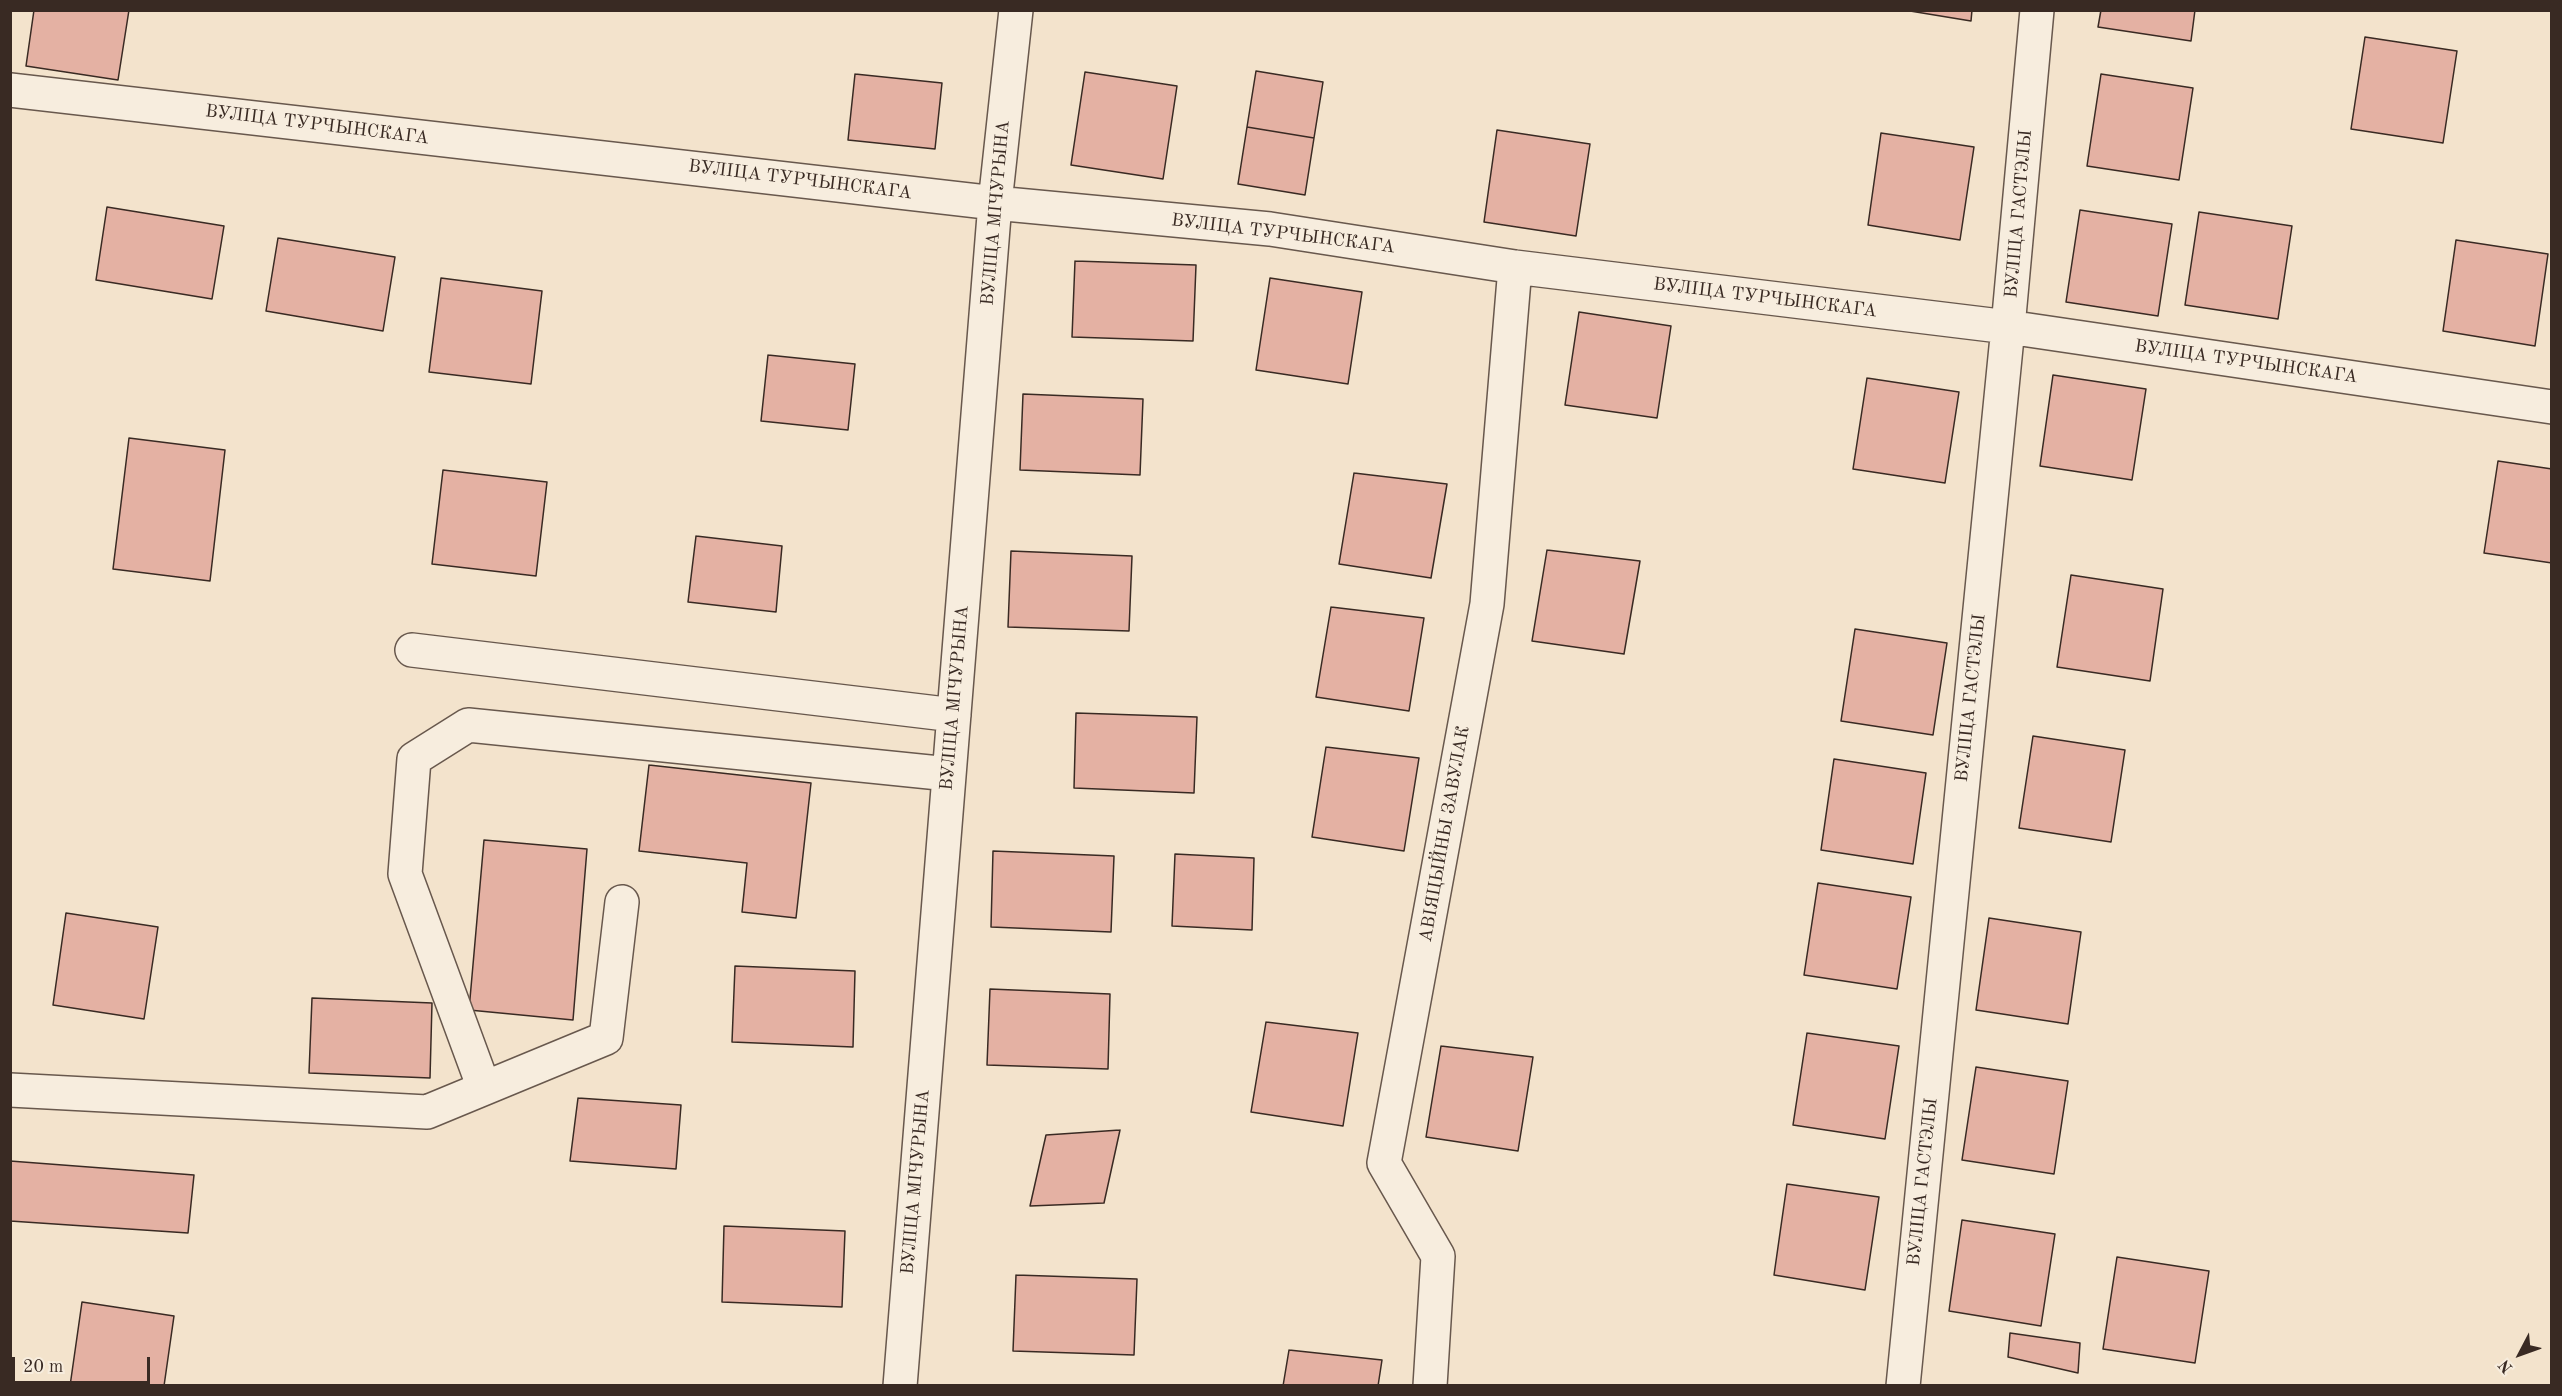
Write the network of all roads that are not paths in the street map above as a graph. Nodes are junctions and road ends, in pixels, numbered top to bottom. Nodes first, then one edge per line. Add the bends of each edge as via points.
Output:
1 (1016, 10) edge
2 (2037, 10) edge
3 (10, 90) edge
4 (995, 203) junction
5 (1515, 267) junction
6 (2008, 327) junction
7 (2552, 407) edge
8 (412, 650) dead end
9 (954, 715) junction
10 (949, 774) junction
11 (622, 902) dead end
12 (484, 1089) junction
13 (10, 1090) edge
14 (900, 1386) edge
15 (1430, 1386) edge
16 (1903, 1386) edge

1 - 4 street, ВУЛІЦА МІЧУРЫНА
2 - 6 street, ВУЛІЦА ГАСТЭЛЫ
3 - 4 street, ВУЛІЦА ТУРЧЫНСКАГА
4 - 5 street, ВУЛІЦА ТУРЧЫНСКАГА via 1270,229
4 - 9 street, ВУЛІЦА МІЧУРЫНА
5 - 6 street, ВУЛІЦА ТУРЧЫНСКАГА
5 - 15 street, АВІЯЦЫЙНЫ ЗАВУЛАК via 1487,604 1384,1163 1438,1256
6 - 7 street, ВУЛІЦА ТУРЧЫНСКАГА
6 - 16 street, ВУЛІЦА ГАСТЭЛЫ
8 - 9 street
9 - 10 street, ВУЛІЦА МІЧУРЫНА
10 - 12 street via 468,725 414,759 405,874
10 - 14 street, ВУЛІЦА МІЧУРЫНА
11 - 12 street via 606,1038
12 - 13 street via 427,1112

